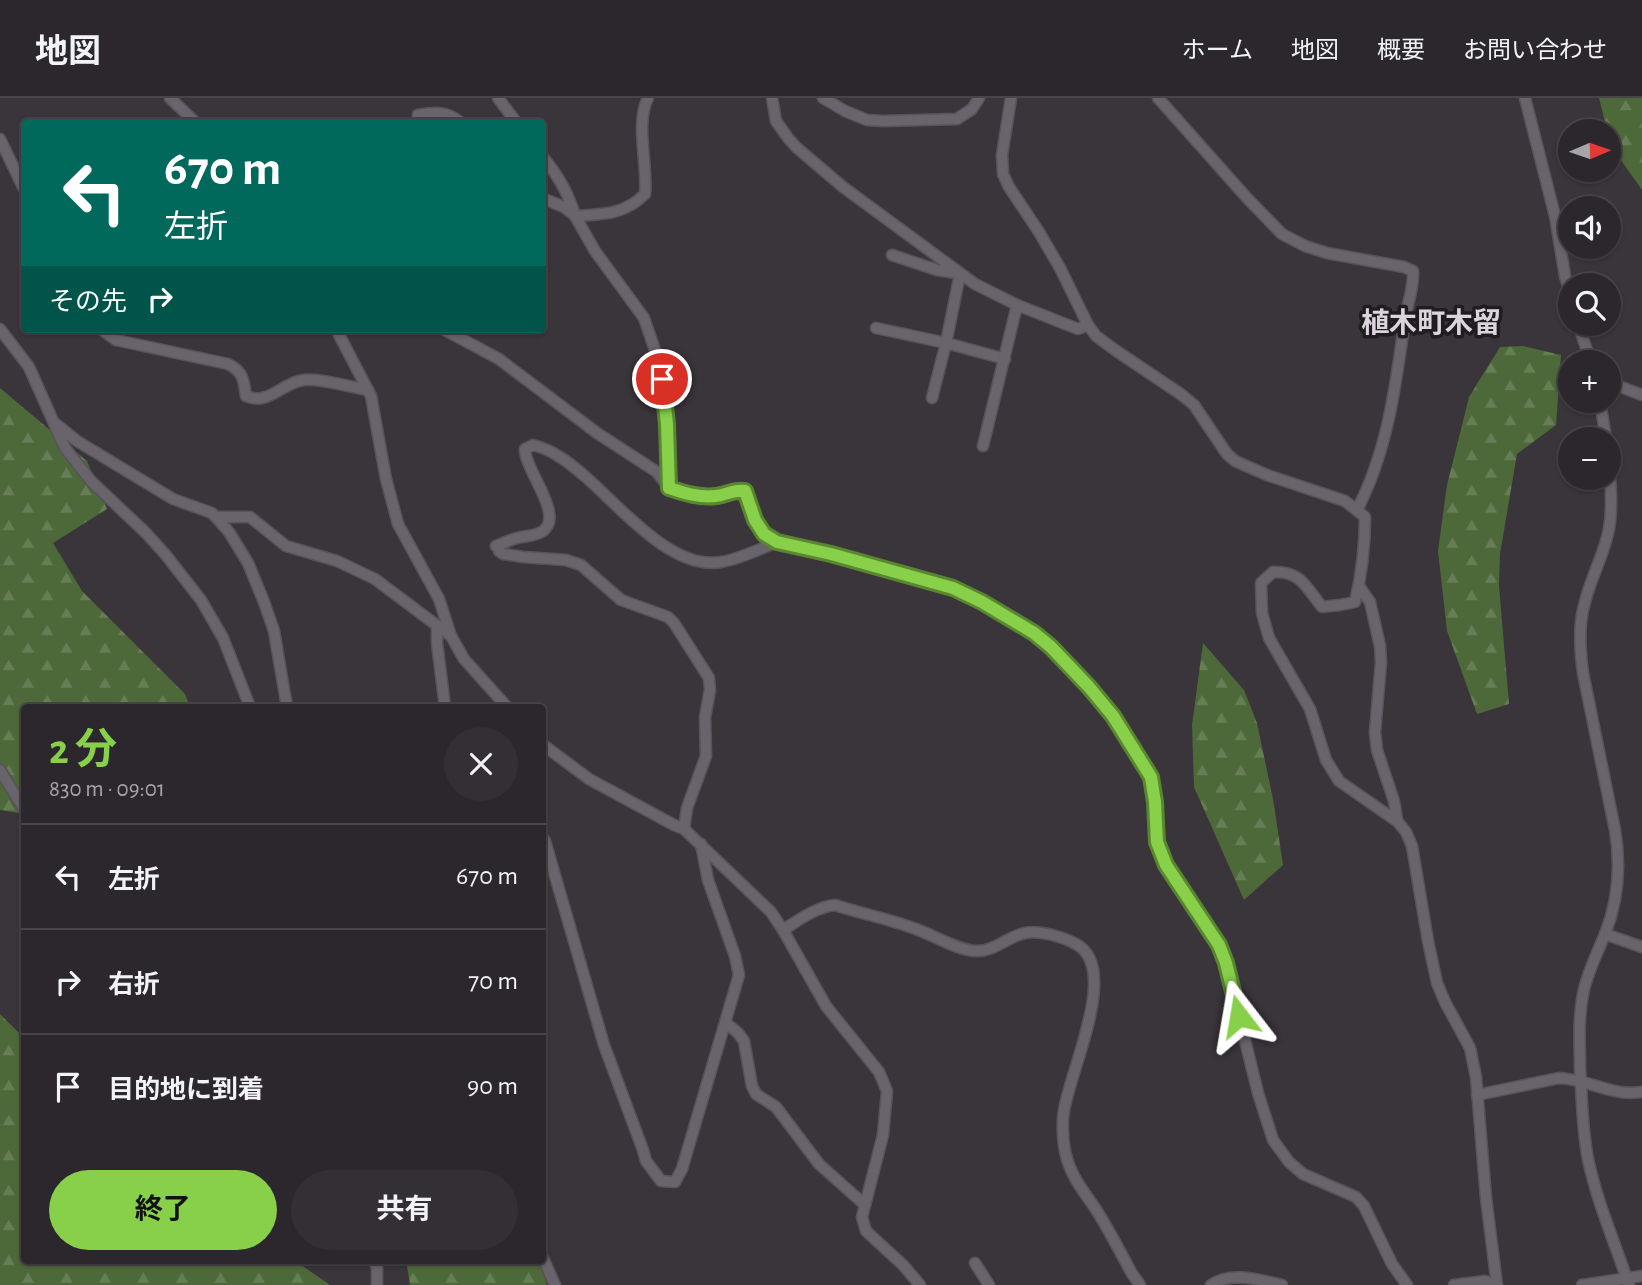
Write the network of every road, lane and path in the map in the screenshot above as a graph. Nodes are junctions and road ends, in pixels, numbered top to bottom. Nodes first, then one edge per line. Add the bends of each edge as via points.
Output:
1 (170, 98) edge
2 (498, 98) edge
3 (648, 98) edge
4 (772, 98) edge
5 (823, 98) edge
6 (979, 98) edge
7 (1011, 98) edge
8 (1158, 98) edge
9 (1525, 98) edge
10 (192, 119) edge
11 (418, 119) edge
12 (456, 119) edge
13 (514, 119) edge
14 (0, 139) edge
15 (546, 161) edge
16 (21, 183) edge
17 (546, 200) edge
18 (575, 216) junction
19 (891, 255) dead end
20 (1564, 273) edge
21 (960, 274) junction
22 (1017, 304) junction
23 (1088, 325) junction
24 (876, 328) dead end
25 (0, 329) edge
26 (106, 333) edge
27 (338, 333) edge
28 (450, 333) edge
29 (946, 343) junction
30 (1005, 359) junction
31 (1621, 387) edge
32 (368, 390) junction
33 (1642, 395) edge
34 (932, 398) dead end
35 (53, 421) junction
36 (983, 446) dead end
37 (669, 488) junction
38 (1612, 490) edge
39 (1357, 510) junction
40 (216, 517) junction
41 (777, 542) junction
42 (1359, 586) junction
43 (438, 625) junction
44 (451, 636) junction
45 (249, 704) edge
46 (286, 704) edge
47 (445, 704) edge
48 (504, 704) edge
49 (546, 747) edge
50 (0, 770) edge
51 (21, 804) edge
52 (1396, 820) junction
53 (684, 829) junction
54 (546, 844) edge
55 (701, 844) junction
56 (783, 930) junction
57 (1605, 934) junction
58 (1642, 947) edge
59 (726, 1023) junction
60 (1581, 1081) junction
61 (1642, 1092) edge
62 (1477, 1095) junction
63 (864, 1205) junction
64 (975, 1263) dead end
65 (376, 1264) edge
66 (546, 1264) edge
67 (1642, 1276) edge
68 (1628, 1282) edge
69 (377, 1285) edge
70 (555, 1285) edge
71 (920, 1285) edge
72 (989, 1285) edge
73 (1140, 1285) edge
74 (1212, 1285) edge
75 (1282, 1285) edge
76 (1407, 1285) edge
77 (1454, 1285) edge
78 (1496, 1285) edge
79 (1582, 1285) edge

1 - 10 street
2 - 13 street
3 - 18 street via 643,120 645,194 613,214
4 - 21 street via 776,121 796,146
5 - 6 street via 867,120 883,121 957,119
7 - 23 street via 1003,174 1060,268
8 - 39 street via 1282,234 1327,253 1413,271 1387,433
9 - 20 street
11 - 12 street via 441,112
14 - 16 street
15 - 18 street via 569,197
17 - 18 street
18 - 37 street via 644,318 662,379
19 - 21 street
21 - 22 street
21 - 29 street
22 - 23 street via 1078,329
22 - 30 street
23 - 39 street via 1096,336 1194,405 1235,461 1345,501
24 - 29 street
25 - 35 street via 29,367
26 - 32 street via 116,341 234,366 242,374 247,396 253,399 267,398 302,380
27 - 32 street
28 - 37 street via 499,359 657,472
29 - 30 street
29 - 34 street
30 - 36 street
31 - 33 street
32 - 44 street via 398,524 439,599
35 - 40 street via 77,441 173,499
35 - 45 street via 65,448 91,481 156,543 201,600 223,638
37 - 41 street via 698,496 745,491 755,520 764,534
38 - 57 street via 1609,531 1585,603 1580,649 1618,848 1616,894
39 - 42 street via 1365,517
40 - 43 street via 250,517 286,546 337,561 375,579
40 - 46 street via 248,563 264,602 274,631
41 - 53 street via 721,562 687,559 647,533 571,464 545,448 533,445 525,449 549,509 550,523 528,537 496,546 499,551 566,559 581,565 621,600 668,617 709,678 706,756
41 - 76 street via 953,588 1034,633 1089,687 1151,777 1157,842 1166,865 1219,945 1273,1140 1303,1174 1356,1197
42 - 52 street via 1370,602 1380,646 1375,732
42 - 52 street via 1355,601 1322,607 1295,575 1273,572 1261,583 1262,613 1269,638 1310,709 1330,768 1339,781
43 - 44 street
43 - 47 street
44 - 48 street via 464,659
49 - 53 street via 589,779
50 - 51 street
52 - 62 street via 1412,846 1437,982 1470,1048
53 - 55 street
54 - 59 street via 604,1045 646,1161 661,1181 675,1182 682,1169
55 - 56 street via 771,912
55 - 59 street via 739,975
56 - 63 street via 826,1006 878,1072 887,1091 883,1135
56 - 73 street via 808,914 835,905 967,950 992,948 1024,933 1066,940 1083,949 1092,965 1092,1010 1065,1103 1064,1143 1074,1178
57 - 58 street
57 - 60 street via 1588,973 1580,1010
59 - 63 street via 744,1041 756,1094 776,1107 818,1164
60 - 61 street via 1613,1092
60 - 62 street via 1559,1078
60 - 68 street via 1592,1178
62 - 78 street
63 - 71 street via 866,1231
64 - 72 street
65 - 69 street
66 - 70 street
67 - 68 street
68 - 79 street
74 - 75 street via 1250,1277
77 - 78 street via 1485,1281

